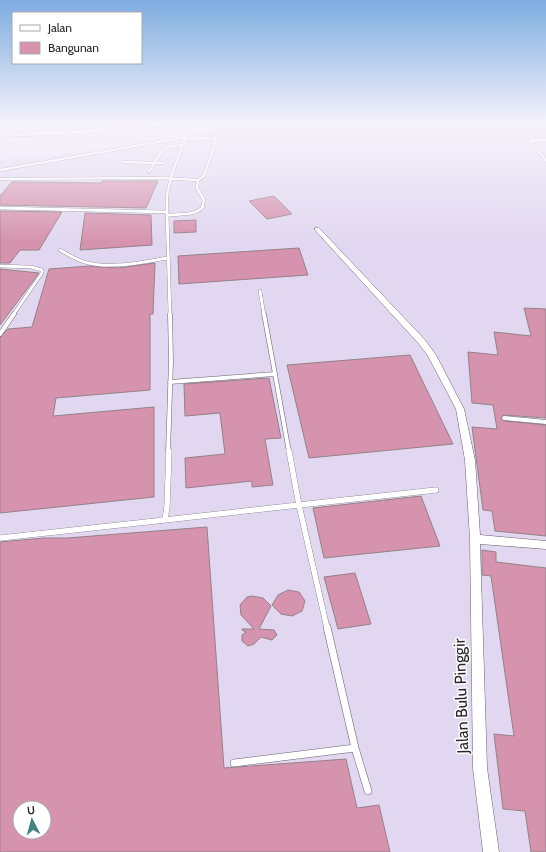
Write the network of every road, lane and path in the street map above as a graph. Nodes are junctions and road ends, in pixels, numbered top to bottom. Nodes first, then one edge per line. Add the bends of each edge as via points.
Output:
1 (154, 163) edge
2 (36, 164) edge
3 (176, 164) edge
4 (208, 164) edge
5 (0, 170) edge
6 (149, 172) dead end
7 (171, 178) junction
8 (0, 179) edge
9 (198, 180) junction
10 (0, 208) edge
11 (167, 213) junction
12 (317, 228) dead end
13 (60, 250) dead end
14 (168, 258) junction
15 (0, 266) edge
16 (260, 291) dead end
17 (0, 334) edge
18 (275, 374) junction
19 (170, 382) junction
20 (504, 418) dead end
21 (546, 422) edge
22 (436, 490) dead end
23 (299, 504) junction
24 (165, 520) junction
25 (0, 538) edge
26 (474, 539) junction
27 (546, 545) edge
28 (356, 748) junction
29 (234, 763) dead end
30 (368, 791) dead end
31 (491, 852) edge

1 - 6 lane
2 - 5 lane
3 - 7 lane
4 - 9 lane via 204,176
7 - 8 lane
7 - 9 lane
7 - 11 lane via 166,199
9 - 11 lane via 197,188 203,197 203,208 198,212
10 - 11 lane
11 - 14 lane
12 - 26 street, Jalan Bulu Pinggir via 422,342 432,355 460,409 470,460
13 - 14 lane via 89,263 119,264
14 - 19 lane
15 - 17 lane via 32,267 42,270 42,274
16 - 18 lane
18 - 19 lane
18 - 23 lane
19 - 24 lane
20 - 21 lane
22 - 23 lane
23 - 24 lane
23 - 28 lane
24 - 25 lane
26 - 27 street
26 - 31 street, Jalan Bulu Pinggir via 480,768
28 - 29 lane
28 - 30 lane

